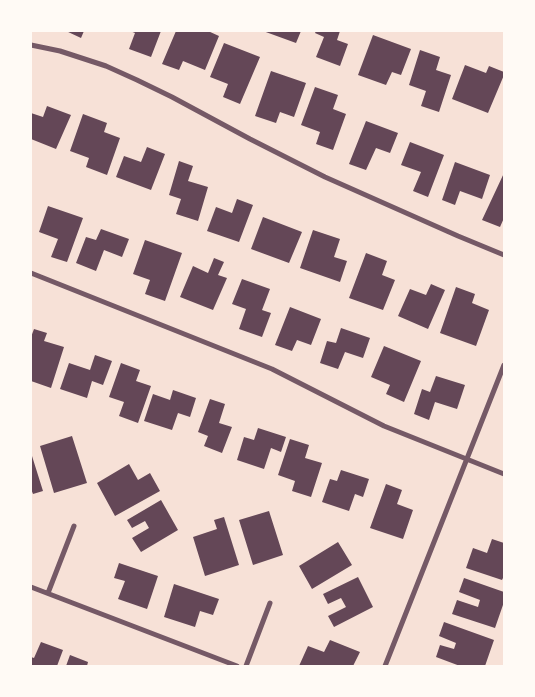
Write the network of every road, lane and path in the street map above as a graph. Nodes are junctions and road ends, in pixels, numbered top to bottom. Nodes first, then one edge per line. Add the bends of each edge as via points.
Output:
1 (31, 45) edge
2 (504, 255) edge
3 (31, 272) edge
4 (504, 365) edge
5 (467, 460) junction
6 (504, 474) edge
7 (74, 526) dead end
8 (31, 586) edge
9 (48, 593) junction
10 (270, 603) dead end
11 (237, 666) edge
12 (246, 666) edge
13 (385, 666) edge

1 - 2 street via 106,66 325,177
3 - 5 street via 272,369 384,426
4 - 5 street
5 - 6 street
5 - 13 street
7 - 9 street
8 - 9 street
9 - 11 street
10 - 12 street

